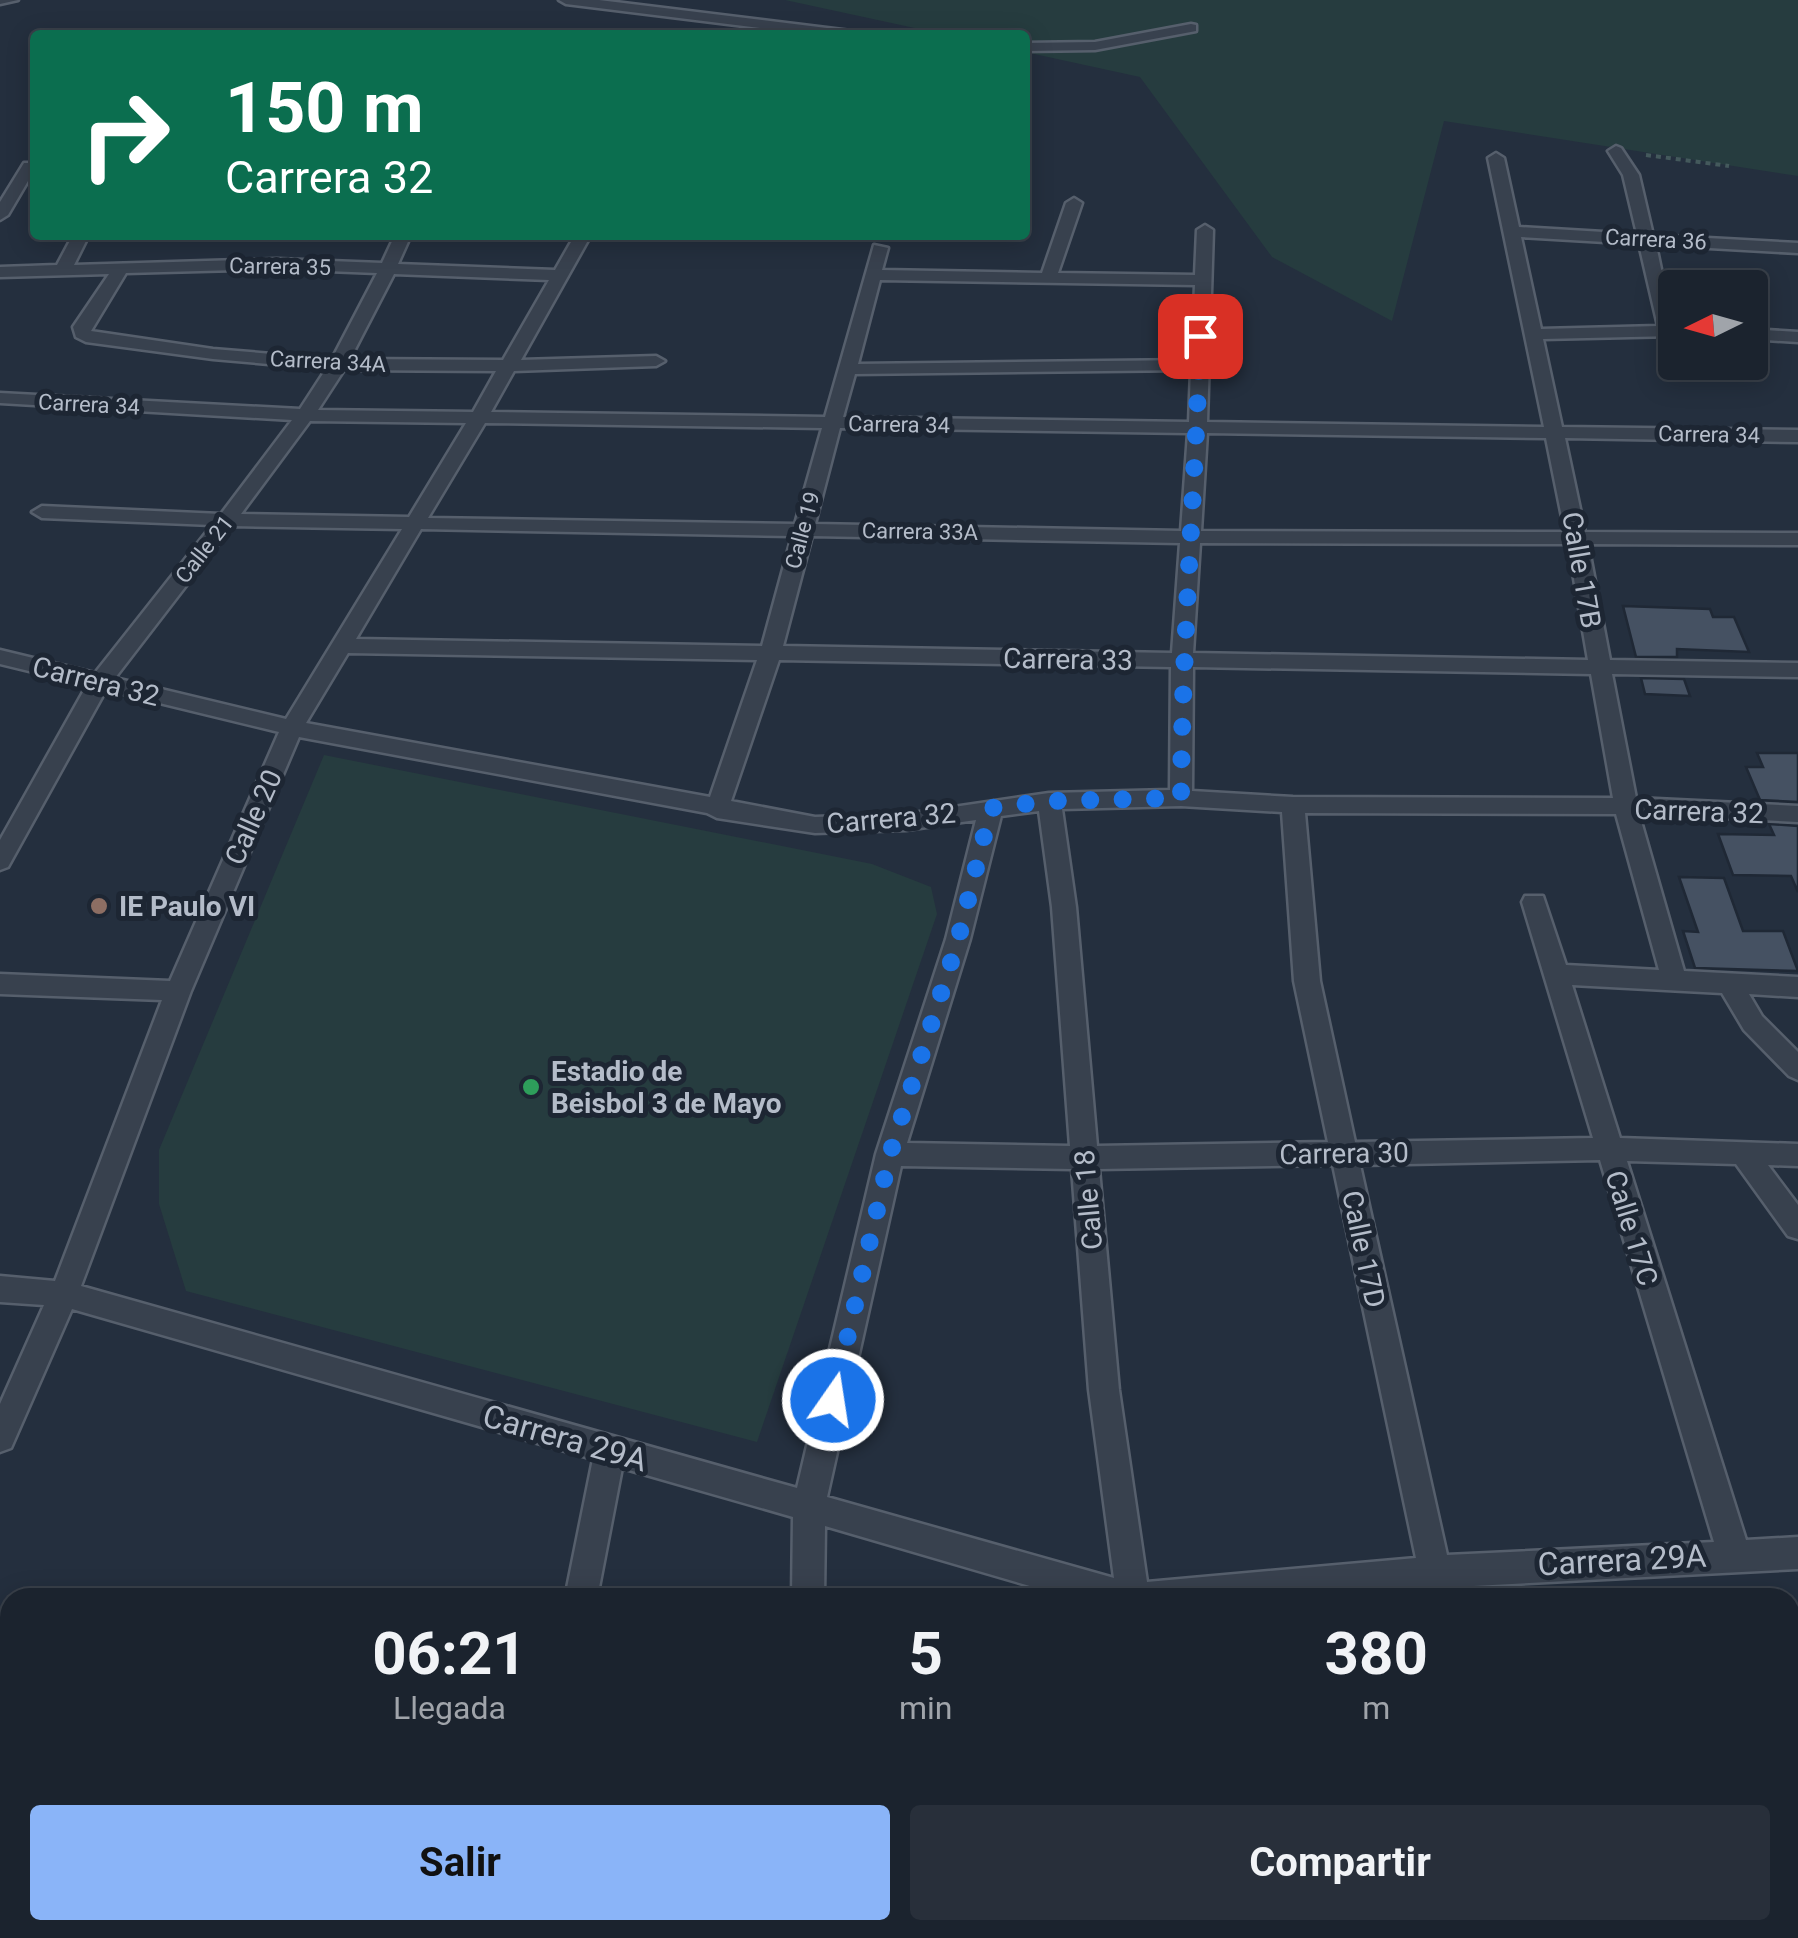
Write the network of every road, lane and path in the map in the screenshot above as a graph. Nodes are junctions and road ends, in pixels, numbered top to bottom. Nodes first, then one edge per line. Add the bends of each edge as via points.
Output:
1 (0, 0) edge
2 (11, 0) edge
3 (566, 0) edge
4 (1190, 28) dead end
5 (813, 30) edge
6 (1030, 47) edge
7 (1616, 151) joint
8 (1496, 158) dead end
9 (28, 166) dead end
10 (1729, 166) dead end
11 (30, 197) edge
12 (5, 198) edge
13 (1074, 204) dead end
14 (0, 215) edge
15 (1204, 230) dead end
16 (1515, 232) junction
17 (1644, 237) junction
18 (78, 240) edge
19 (402, 240) edge
20 (580, 240) edge
21 (880, 248) dead end
22 (1798, 248) edge
23 (123, 266) junction
24 (64, 268) junction
25 (387, 269) junction
26 (0, 272) edge
27 (560, 275) junction
28 (872, 275) junction
29 (1050, 276) junction
30 (1200, 280) junction
31 (1658, 285) edge
32 (1658, 330) edge
33 (1532, 334) junction
34 (1768, 335) edge
35 (1798, 336) edge
36 (656, 361) dead end
37 (336, 364) junction
38 (1199, 365) junction
39 (507, 366) junction
40 (846, 369) junction
41 (0, 398) edge
42 (306, 414) junction
43 (479, 417) junction
44 (830, 423) junction
45 (1198, 428) junction
46 (1555, 431) junction
47 (1798, 436) edge
48 (42, 512) dead end
49 (227, 520) junction
50 (414, 523) junction
51 (802, 528) junction
52 (1190, 537) junction
53 (1798, 539) edge
54 (1577, 540) junction
55 (338, 646) junction
56 (770, 654) junction
57 (0, 657) edge
58 (1182, 661) junction
59 (1599, 664) junction
60 (1798, 670) edge
61 (100, 682) junction
62 (292, 728) junction
63 (1181, 798) junction
64 (1049, 801) junction
65 (1292, 806) junction
66 (991, 808) junction
67 (1626, 808) junction
68 (717, 810) junction
69 (1798, 814) edge
70 (0, 861) edge
71 (1534, 902) dead end
72 (1553, 974) junction
73 (1674, 979) junction
74 (0, 984) edge
75 (1730, 985) junction
76 (1798, 986) edge
77 (178, 991) junction
78 (1798, 1070) edge
79 (1608, 1149) junction
80 (1343, 1152) junction
81 (890, 1154) junction
82 (1744, 1154) junction
83 (1798, 1155) edge
84 (1085, 1158) junction
85 (1798, 1227) edge
86 (0, 1289) edge
87 (64, 1294) junction
88 (0, 1438) edge
89 (610, 1451) junction
90 (808, 1506) junction
91 (1798, 1553) edge
92 (1734, 1554) junction
93 (1434, 1572) junction
94 (582, 1588) edge
95 (808, 1588) edge
96 (1096, 1588) edge
97 (1130, 1588) edge
98 (1258, 1588) edge

1 - 2 street
3 - 5 street
4 - 6 street via 1095,46
7 - 10 path
7 - 17 street via 1632,175
8 - 16 street, Calle 17B
9 - 12 street
11 - 12 street
12 - 14 street
13 - 29 street
15 - 30 street
16 - 17 street, Carrera 36
16 - 33 street, Calle 17B
17 - 22 street, Carrera 36
17 - 31 street
18 - 24 street
19 - 25 street, Calle 21
20 - 27 street, Calle 20
21 - 28 street, Calle 19
23 - 24 street, Carrera 35
23 - 25 street, Carrera 35
23 - 37 street, Carrera 34A via 82,333 168,350
24 - 26 street, Carrera 35
25 - 27 street, Carrera 35
25 - 37 street, Calle 21
27 - 39 street, Calle 20
28 - 29 street
28 - 40 street, Calle 19
29 - 30 street
30 - 38 street
32 - 33 street
33 - 46 street, Calle 17B
34 - 35 street
36 - 39 street, Carrera 34A
37 - 39 street, Carrera 34A
37 - 42 street, Calle 21
38 - 40 street
38 - 45 street
39 - 43 street, Calle 20
40 - 44 street, Calle 19
41 - 42 street, Carrera 34
42 - 43 street, Carrera 34
42 - 49 street, Calle 21
43 - 44 street, Carrera 34
43 - 50 street, Calle 20
44 - 45 street, Carrera 34
44 - 51 street, Calle 19
45 - 46 street, Carrera 34
45 - 52 street
46 - 47 street, Carrera 34
46 - 54 street, Calle 17B
48 - 49 street, Carrera 33A
49 - 50 street, Carrera 33A
49 - 61 street, Calle 21
50 - 51 street, Carrera 33A
50 - 55 street, Calle 20
51 - 52 street, Carrera 33A
51 - 56 street, Calle 19
52 - 54 street, Carrera 33A
52 - 58 street
53 - 54 street, Carrera 33A
54 - 59 street, Calle 17B
55 - 56 street, Carrera 33
55 - 62 street, Calle 20
56 - 58 street, Carrera 33
56 - 68 street, Calle 19
57 - 61 street, Carrera 32
58 - 59 street, Carrera 33
58 - 63 street
59 - 60 street, Carrera 33
59 - 67 street, Calle 17B
61 - 62 street, Carrera 32
61 - 70 street, Calle 21
62 - 68 street, Carrera 32
62 - 77 street, Calle 20
63 - 64 street, Carrera 32
63 - 65 street, Carrera 32
64 - 66 street, Carrera 32
64 - 84 street, Calle 18
65 - 67 street, Carrera 32
65 - 80 street, Calle 17D via 1306,982
66 - 68 street, Carrera 32 via 906,822 815,825
66 - 81 street via 958,940
67 - 69 street, Carrera 32
67 - 73 street, Calle 17B
71 - 72 street, Calle 17C
72 - 73 street
72 - 79 street, Calle 17C
73 - 75 street
74 - 77 street
75 - 76 street
75 - 78 street
77 - 87 street, Calle 20
79 - 80 street, Carrera 30
79 - 82 street, Carrera 30
79 - 92 street, Calle 17C
80 - 84 street, Carrera 30
80 - 93 street, Calle 17D
81 - 84 street, Carrera 30
81 - 90 street
82 - 83 street, Carrera 30
82 - 85 street
84 - 97 street, Calle 18 via 1104,1390
86 - 87 street, Carrera 29A
87 - 88 street, Calle 20
87 - 89 street, Carrera 29A
89 - 90 street, Carrera 29A
89 - 94 street
90 - 95 street
90 - 96 street, Carrera 29A
91 - 92 street, Carrera 29A
92 - 93 street, Carrera 29A
93 - 98 street, Carrera 29A

